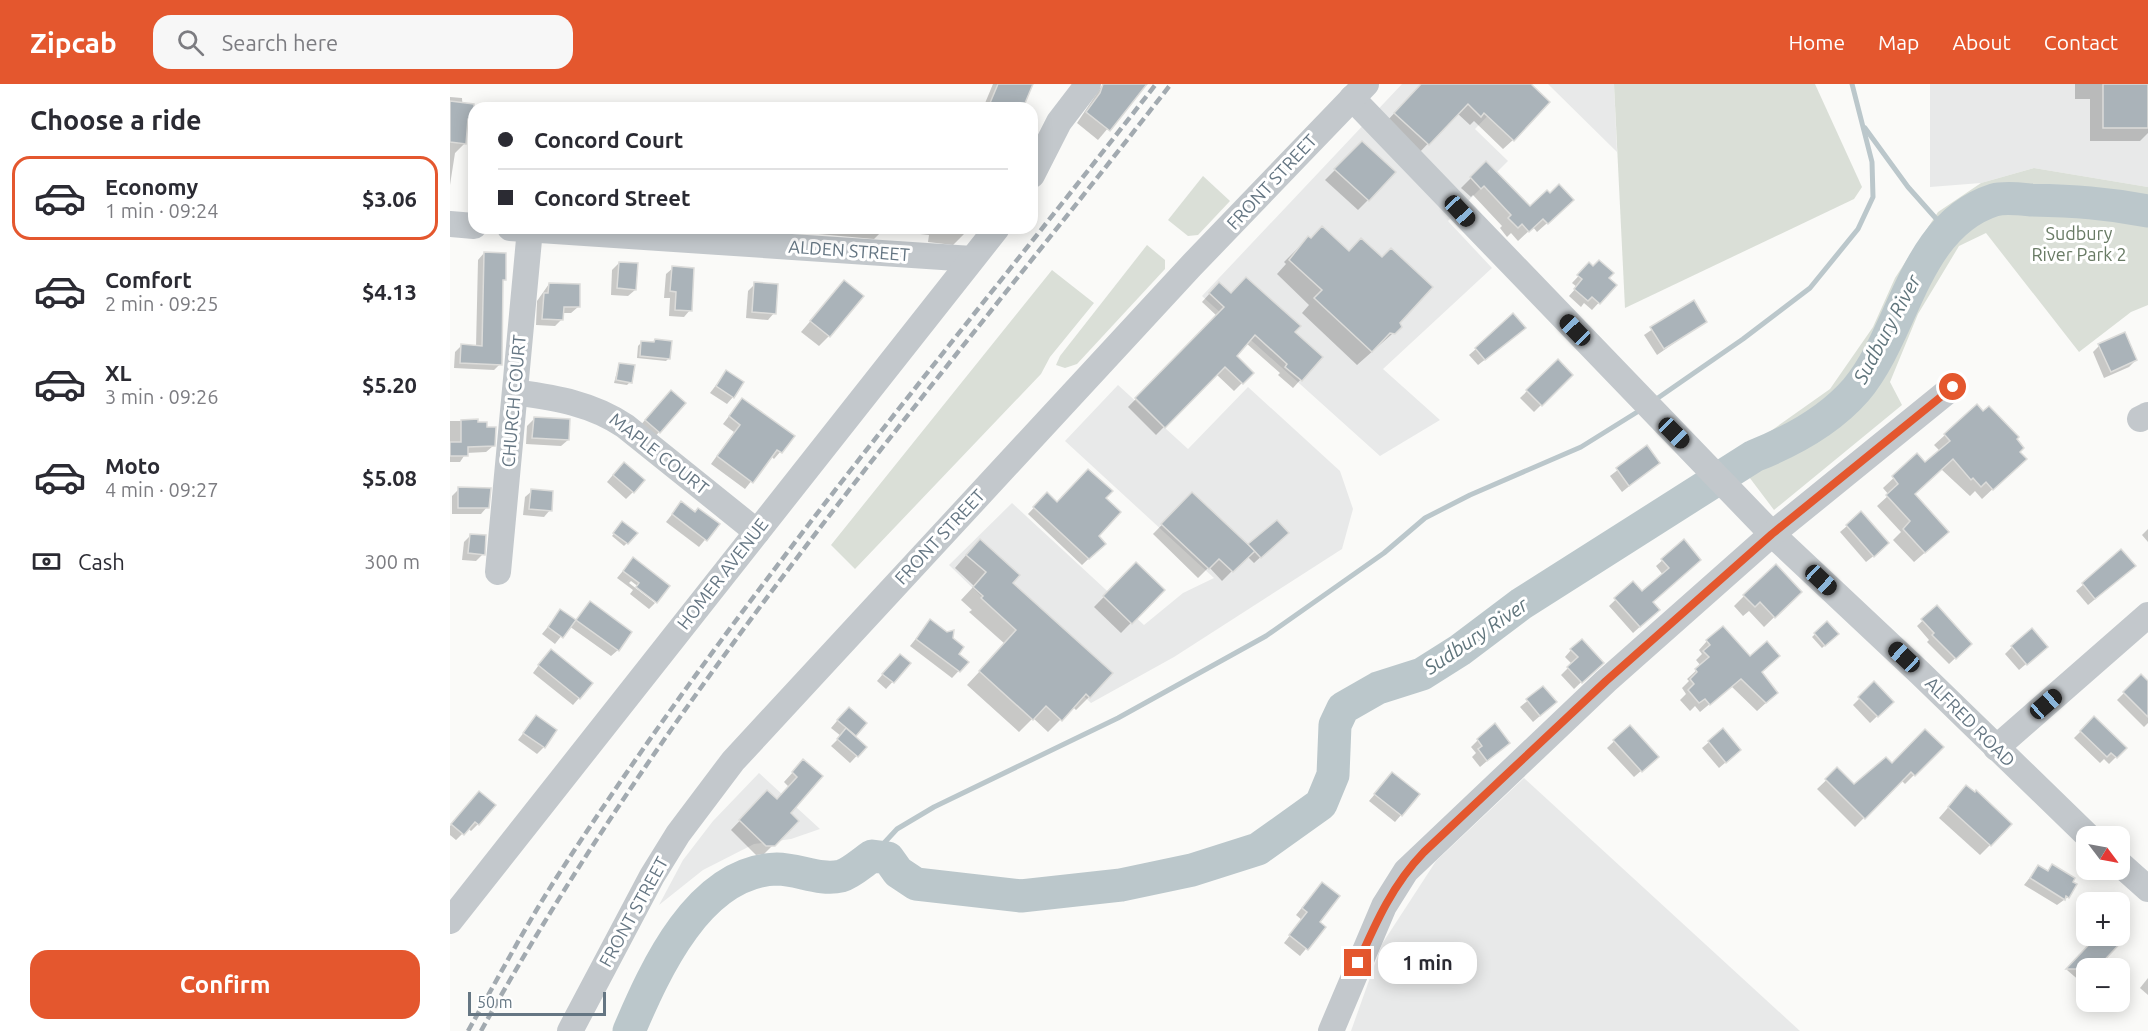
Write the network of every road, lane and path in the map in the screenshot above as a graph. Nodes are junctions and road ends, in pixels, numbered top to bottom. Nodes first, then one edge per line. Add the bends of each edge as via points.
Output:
1 (1088, 84) edge
2 (1359, 91) edge
3 (1038, 163) edge
4 (450, 224) edge
5 (468, 226) edge
6 (520, 234) edge
7 (595, 234) edge
8 (992, 234) edge
9 (972, 259) junction
10 (1953, 387) dead end
11 (515, 392) junction
12 (756, 532) junction
13 (1772, 534) junction
14 (498, 572) dead end
15 (2148, 615) edge
16 (1996, 748) junction
17 (2078, 826) edge
18 (2130, 873) edge
19 (2148, 889) edge
20 (450, 921) edge
21 (570, 1031) edge
22 (1331, 1031) edge

1 - 3 street via 1059,122
2 - 13 street, ALFRED ROAD via 1637,395
2 - 21 street, FRONT STREET via 734,761 678,834 652,876
4 - 5 street
6 - 11 street, CHURCH COURT
7 - 9 street, ALDEN STREET
8 - 9 street, HOMER AVENUE
9 - 12 street, HOMER AVENUE
10 - 13 street
11 - 12 street, MAPLE COURT via 577,402 604,412
11 - 14 street, CHURCH COURT
12 - 20 street, HOMER AVENUE
13 - 16 street, ALFRED ROAD
13 - 22 street via 1606,681 1406,871 1384,906
15 - 16 street
16 - 17 street, ALFRED ROAD
18 - 19 street

